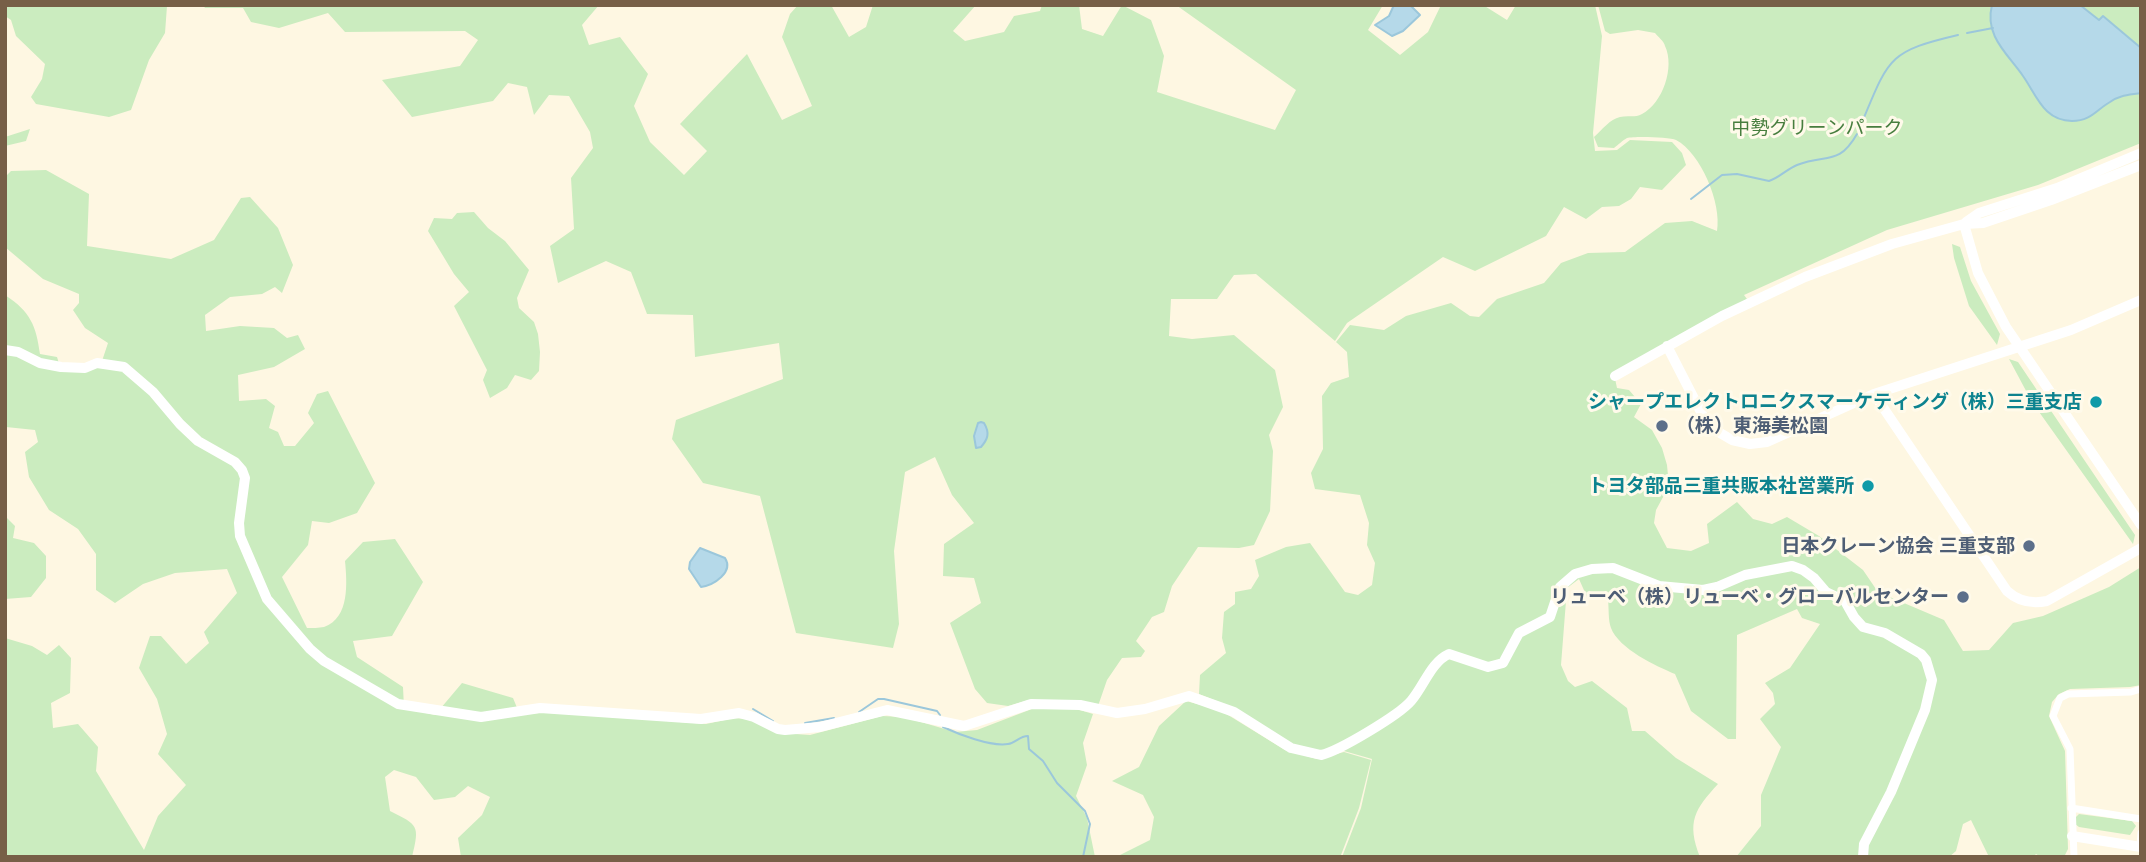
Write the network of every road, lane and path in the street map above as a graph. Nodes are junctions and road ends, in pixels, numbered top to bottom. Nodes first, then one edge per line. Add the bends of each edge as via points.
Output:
1 (2141, 153) edge
2 (2141, 165) edge
3 (1964, 224) junction
4 (2141, 300) edge
5 (1667, 346) junction
6 (2020, 346) junction
7 (5, 349) edge
8 (1615, 376) dead end
9 (1874, 394) junction
10 (2141, 525) edge
11 (2141, 548) edge
12 (2141, 689) edge
13 (2071, 808) junction
14 (2141, 819) edge
15 (2141, 833) edge
16 (2073, 836) junction
17 (2141, 846) edge
18 (1863, 857) edge
19 (2074, 857) edge
20 (2139, 857) edge

1 - 3 main road via 2057,188 1979,213
2 - 3 main road via 1983,223
3 - 5 main road via 1892,244 1805,277
3 - 6 main road via 1986,291
4 - 6 main road
5 - 8 main road
5 - 9 main road via 1707,421 1738,442 1773,440
6 - 9 main road
6 - 10 main road
7 - 18 main road via 40,363 85,368 110,364 135,375 193,436 242,470 245,482 239,523 244,546 267,599 310,649 388,700 444,713 481,717 554,708 701,719 739,713 785,730 820,727 887,710 964,726 1031,704 1080,705 1117,713 1189,696 1234,712 1291,748 1321,755 1400,712 1441,657 1449,654 1488,667 1503,663 1519,633 1550,617 1557,591 1575,574 1613,568 1660,586 1703,590 1745,575 1798,567 1826,592 1845,601 1863,626 1922,654 1932,680 1917,731 1864,844
9 - 11 main road via 2007,591 2019,600 2047,601
12 - 13 street via 2068,694 2055,706 2053,720 2070,749
13 - 14 street
13 - 16 street
15 - 17 street
16 - 17 main road
16 - 19 street
17 - 20 main road

